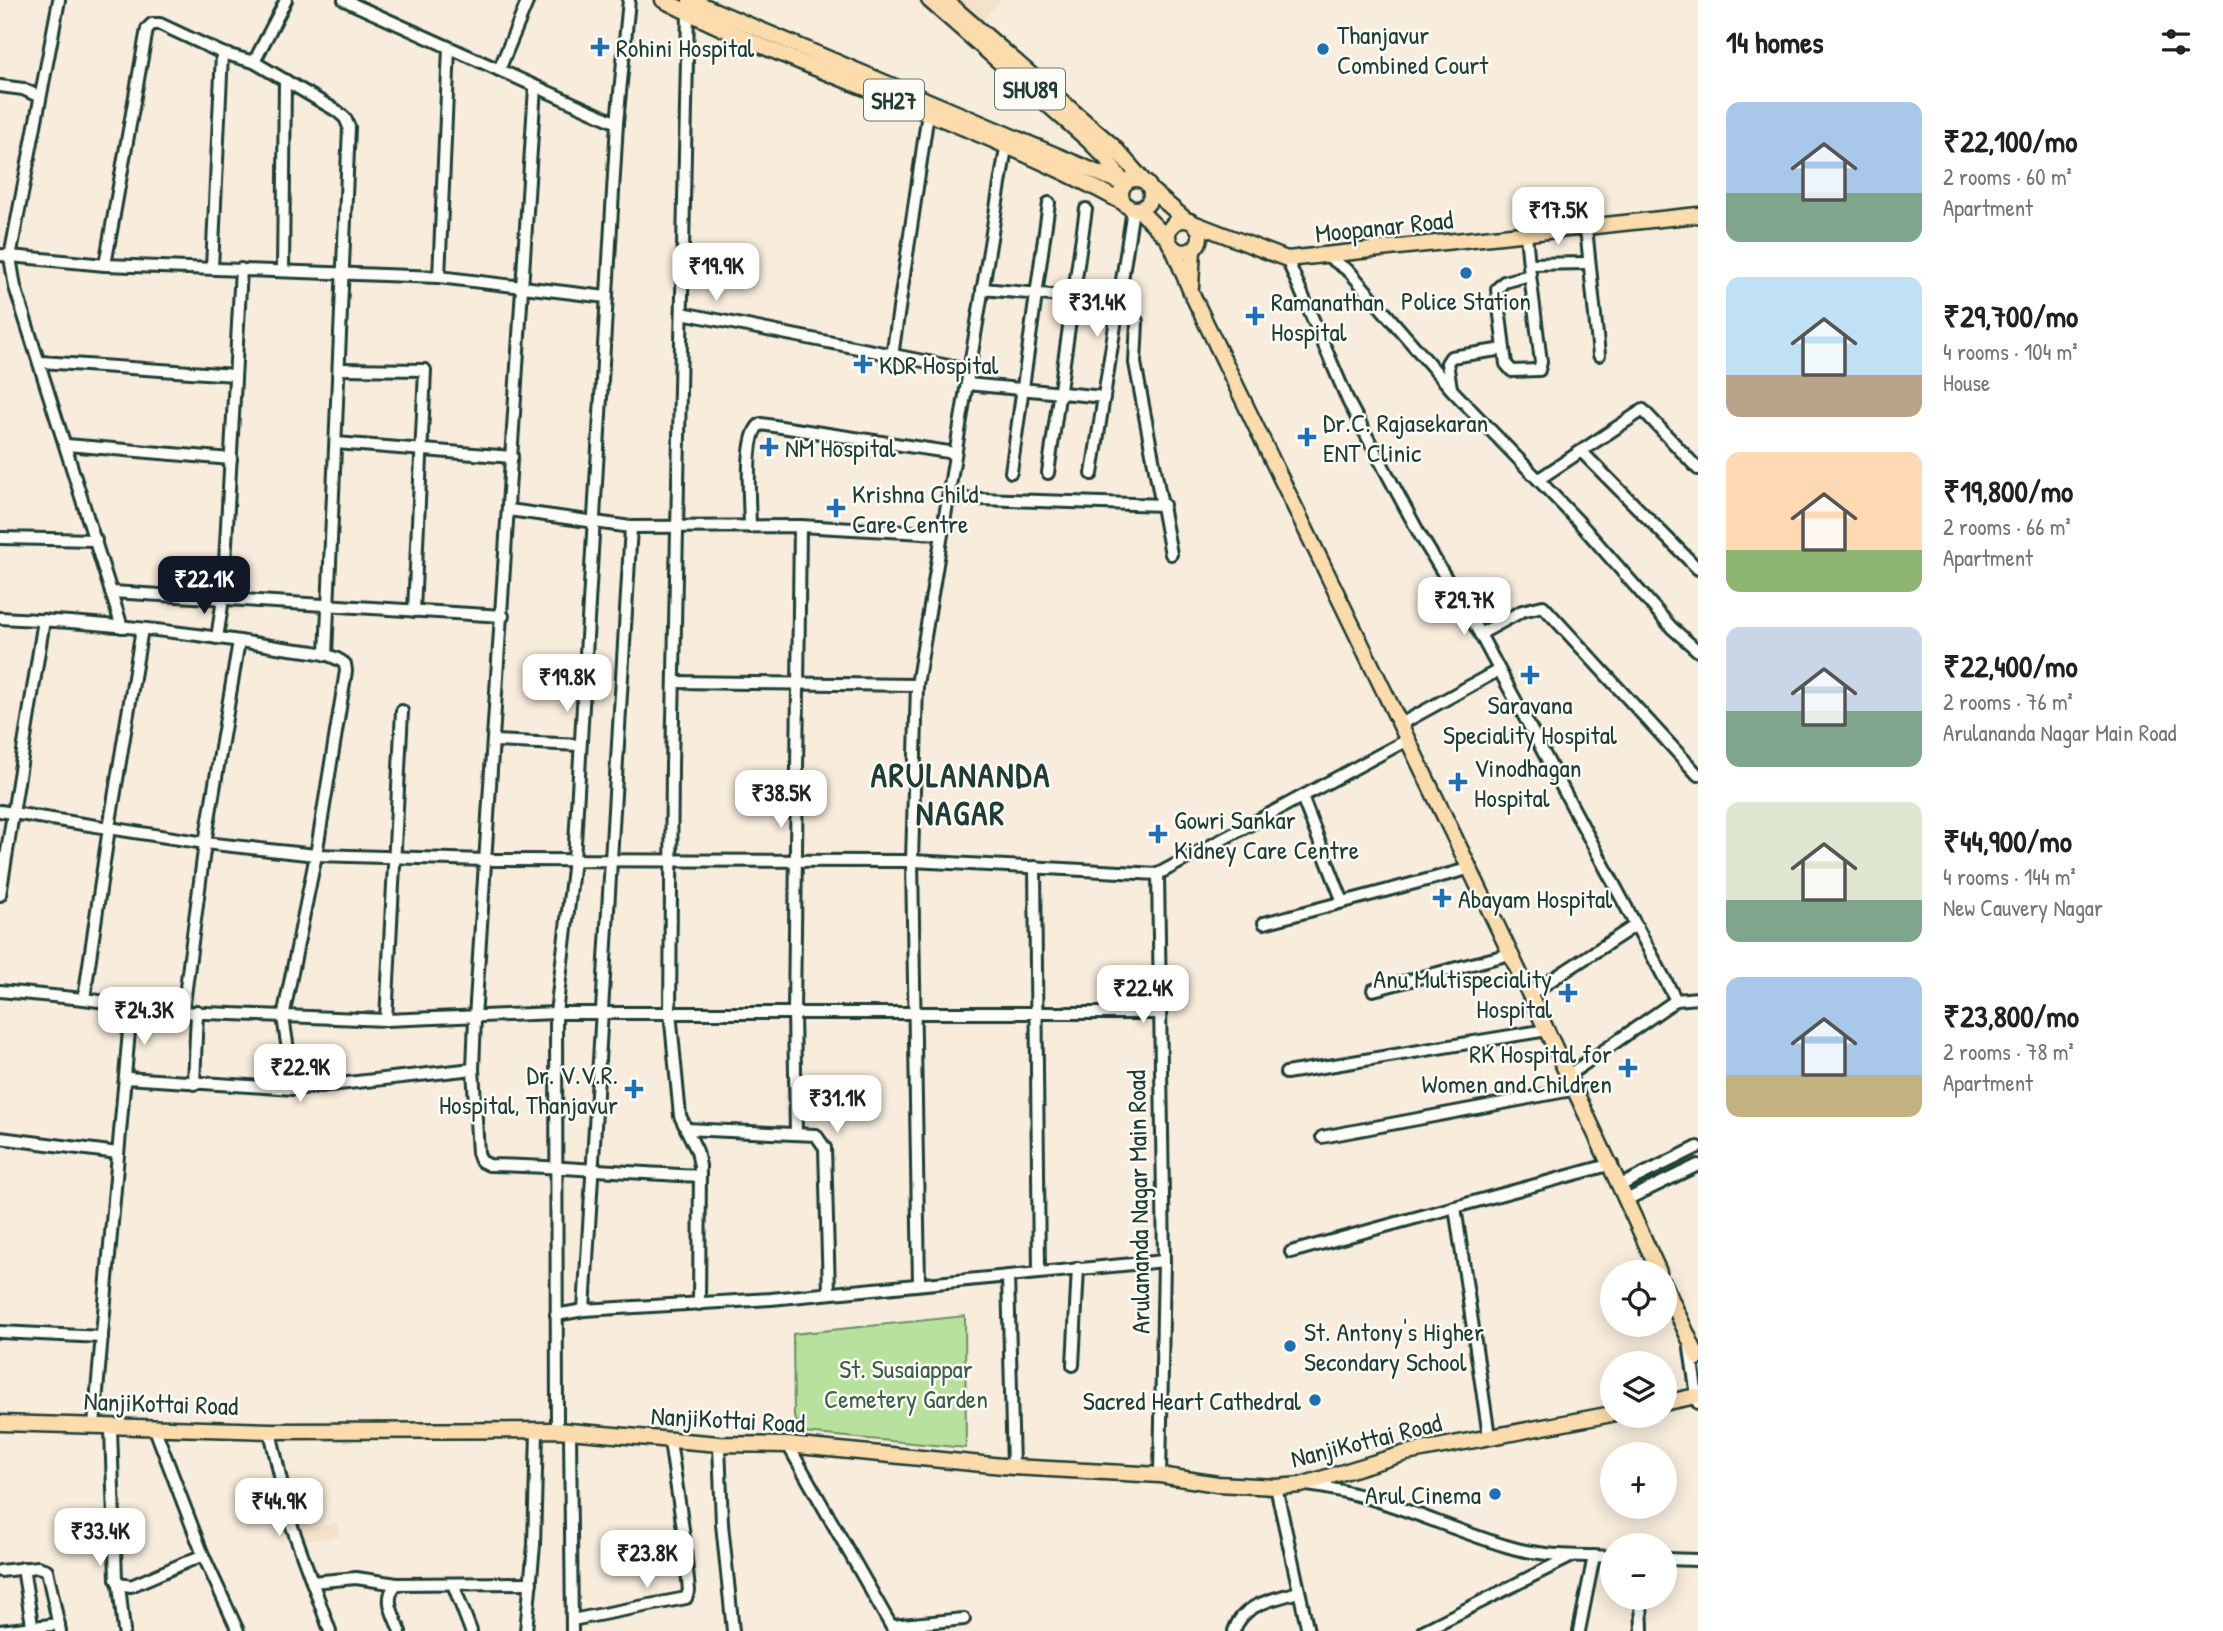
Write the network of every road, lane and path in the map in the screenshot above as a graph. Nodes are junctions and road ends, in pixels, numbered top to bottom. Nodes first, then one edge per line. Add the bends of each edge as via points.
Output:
1 (59, 0) edge
2 (286, 0) edge
3 (344, 0) edge
4 (528, 0) edge
5 (629, 0) edge
6 (663, 0) edge
7 (929, 0) edge
8 (945, 0) edge
9 (689, 6) edge
10 (449, 48) junction
11 (222, 53) junction
12 (799, 56) junction
13 (254, 62) junction
14 (499, 71) junction
15 (285, 80) junction
16 (0, 86) edge
17 (534, 87) junction
18 (40, 97) junction
19 (928, 113) junction
20 (617, 123) junction
21 (1007, 141) junction
22 (1124, 184) junction
23 (1147, 185) junction
24 (1049, 203) dead end
25 (1131, 207) junction
26 (1086, 209) dead end
27 (1698, 215) edge
28 (1191, 222) junction
29 (1586, 228) junction
30 (1526, 235) junction
31 (1170, 243) junction
32 (1244, 243) junction
33 (1196, 246) junction
34 (5, 256) edge
35 (1329, 257) junction
36 (1287, 259) junction
37 (1587, 262) junction
38 (105, 265) junction
39 (212, 268) junction
40 (241, 269) junction
41 (1529, 269) junction
42 (283, 271) junction
43 (344, 273) junction
44 (439, 277) junction
45 (523, 289) junction
46 (982, 289) junction
47 (1191, 292) junction
48 (1037, 293) junction
49 (606, 297) junction
50 (1074, 297) junction
51 (1119, 301) junction
52 (682, 313) junction
53 (1504, 349) junction
54 (1598, 355) dead end
55 (892, 356) junction
56 (41, 362) junction
57 (339, 369) junction
58 (969, 370) junction
59 (235, 374) junction
60 (967, 384) junction
61 (1023, 389) junction
62 (1452, 390) junction
63 (1060, 393) junction
64 (1104, 397) junction
65 (336, 443) junction
66 (67, 445) junction
67 (421, 448) junction
68 (1582, 452) junction
69 (955, 453) junction
70 (512, 457) junction
71 (231, 459) junction
72 (1698, 469) edge
73 (1011, 472) dead end
74 (1048, 473) dead end
75 (1092, 474) dead end
76 (1539, 479) junction
77 (948, 498) junction
78 (1164, 505) junction
79 (509, 510) junction
80 (593, 521) junction
81 (800, 526) junction
82 (631, 527) junction
83 (750, 527) junction
84 (678, 528) junction
85 (941, 534) junction
86 (0, 535) edge
87 (96, 540) junction
88 (1171, 555) dead end
89 (1698, 569) edge
90 (112, 592) junction
91 (223, 599) junction
92 (327, 606) junction
93 (414, 611) junction
94 (502, 616) junction
95 (0, 618) edge
96 (44, 620) junction
97 (122, 627) junction
98 (142, 629) junction
99 (1480, 634) junction
100 (217, 638) junction
101 (239, 641) junction
102 (1698, 651) edge
103 (326, 655) junction
104 (1499, 670) junction
105 (799, 681) junction
106 (674, 682) junction
107 (917, 685) junction
108 (402, 711) dead end
109 (1399, 725) junction
110 (1407, 740) junction
111 (494, 741) junction
112 (580, 745) junction
113 (1698, 775) edge
114 (1302, 797) junction
115 (6, 812) edge
116 (108, 828) junction
117 (205, 843) junction
118 (316, 855) junction
119 (394, 855) junction
120 (574, 859) junction
121 (610, 859) junction
122 (671, 859) junction
123 (486, 860) junction
124 (796, 860) junction
125 (912, 861) junction
126 (1035, 867) junction
127 (1468, 869) junction
128 (1158, 874) junction
129 (0, 895) edge
130 (1343, 902) junction
131 (1264, 923) dead end
132 (1636, 925) junction
133 (1510, 954) junction
134 (1373, 989) dead end
135 (0, 991) edge
136 (1530, 995) junction
137 (1698, 998) edge
138 (84, 999) junction
139 (1676, 1000) junction
140 (128, 1010) junction
141 (183, 1011) junction
142 (197, 1011) junction
143 (670, 1012) junction
144 (794, 1012) junction
145 (556, 1013) junction
146 (912, 1013) junction
147 (1036, 1013) junction
148 (1159, 1013) junction
149 (602, 1014) junction
150 (283, 1017) junction
151 (475, 1018) junction
152 (386, 1020) junction
153 (1548, 1030) junction
154 (473, 1069) junction
155 (1286, 1073) dead end
156 (1570, 1074) junction
157 (126, 1079) junction
158 (194, 1084) junction
159 (294, 1089) junction
160 (1577, 1089) junction
161 (686, 1129) junction
162 (796, 1134) junction
163 (1322, 1137) dead end
164 (0, 1138) edge
165 (1698, 1147) edge
166 (118, 1153) junction
167 (1612, 1164) junction
168 (1698, 1165) edge
169 (556, 1166) junction
170 (592, 1171) junction
171 (700, 1176) junction
172 (1623, 1193) junction
173 (1455, 1207) junction
174 (1291, 1252) dead end
175 (1654, 1260) edge
176 (1164, 1261) junction
177 (1078, 1268) junction
178 (1039, 1271) junction
179 (1008, 1276) junction
180 (919, 1283) junction
181 (829, 1292) junction
182 (699, 1304) junction
183 (584, 1310) junction
184 (1677, 1310) edge
185 (556, 1315) junction
186 (0, 1332) edge
187 (102, 1337) junction
188 (1693, 1343) edge
189 (1698, 1358) edge
190 (1073, 1365) dead end
191 (1697, 1400) edge
192 (1677, 1402) edge
193 (1600, 1416) edge
194 (0, 1423) edge
195 (93, 1425) junction
196 (111, 1429) junction
197 (155, 1429) junction
198 (564, 1431) junction
199 (270, 1432) junction
200 (537, 1432) junction
201 (1489, 1436) junction
202 (670, 1441) junction
203 (719, 1444) junction
204 (788, 1445) junction
205 (1013, 1467) junction
206 (1160, 1475) junction
207 (1301, 1485) junction
208 (1276, 1487) junction
209 (203, 1555) junction
210 (1572, 1556) junction
211 (1594, 1556) junction
212 (1600, 1556) edge
213 (1677, 1559) edge
214 (1698, 1560) edge
215 (23, 1568) junction
216 (0, 1571) edge
217 (312, 1582) junction
218 (531, 1583) junction
219 (119, 1584) junction
220 (397, 1584) junction
221 (453, 1584) junction
222 (1298, 1592) junction
223 (1641, 1610) edge
224 (1238, 1617) junction
225 (964, 1619) dead end
226 (572, 1625) edge
227 (60, 1628) edge
228 (893, 1628) edge
229 (32, 1629) edge
230 (0, 1631) edge
231 (124, 1631) edge
232 (238, 1631) edge
233 (330, 1631) edge
234 (400, 1631) edge
235 (471, 1631) edge
236 (526, 1631) edge
237 (733, 1631) edge
238 (1234, 1631) edge
239 (1245, 1631) edge
240 (1308, 1631) edge
241 (1423, 1631) edge
242 (1579, 1631) edge
243 (1642, 1631) edge

1 - 18 street
2 - 13 street
3 - 10 street
4 - 14 street
5 - 20 street
6 - 9 main road, SH27
7 - 22 main road, SHU89 via 1088,140
8 - 23 main road, SHU89 via 1114,147
9 - 12 main road, SH27
9 - 52 street
10 - 14 street
10 - 44 street
11 - 13 street
11 - 38 street via 160,24 147,29
11 - 39 street
12 - 19 main road, SH27
12 - 21 main road, SH27
13 - 15 street
14 - 17 street
15 - 42 street
15 - 43 street via 337,111 349,128
16 - 18 street
17 - 20 street
17 - 45 street
18 - 34 street
19 - 21 main road, SH27
19 - 55 street
20 - 49 street
21 - 22 main road, SH27
21 - 25 main road, SH27
21 - 46 street
22 - 23 main road via 1132,179
22 - 25 main road via 1121,193
23 - 25 main road via 1150,201
23 - 28 main road, SHU89
24 - 48 street
25 - 31 main road
25 - 51 street
26 - 50 street
27 - 29 main road, Moopanar Road
28 - 31 main road via 1172,225
28 - 32 main road, Moopanar Road
28 - 33 main road via 1200,233
29 - 30 main road, Moopanar Road
29 - 37 street
30 - 35 main road, Moopanar Road
30 - 41 street
31 - 33 main road via 1184,252
31 - 47 main road
32 - 33 main road, Moopanar Road
32 - 36 main road, Moopanar Road
33 - 47 main road
34 - 38 street
34 - 56 street
35 - 36 main road, Moopanar Road
35 - 62 street via 1350,272
36 - 99 street via 1349,403
37 - 41 street
37 - 54 street
38 - 39 street
39 - 40 street
40 - 42 street
40 - 59 street
41 - 53 street via 1497,289
41 - 53 street via 1539,370 1512,371
42 - 43 street
43 - 44 street
43 - 57 street
44 - 45 street
45 - 49 street
45 - 70 street
46 - 48 street
46 - 58 street
47 - 109 main road
48 - 50 street
48 - 61 street
49 - 80 street
50 - 51 street
50 - 63 street
51 - 64 street
51 - 78 street via 1137,321 1135,363
52 - 55 street
52 - 84 street
53 - 62 street via 1451,357 1447,363
55 - 58 street
56 - 59 street
56 - 66 street
57 - 65 street
57 - 67 street via 425,370
58 - 60 street
59 - 71 street
60 - 61 street
60 - 69 street
61 - 63 street
61 - 73 street
62 - 76 street
63 - 64 street
63 - 74 street
64 - 75 street
65 - 67 street
65 - 92 street
66 - 71 street
66 - 87 street
67 - 70 street
67 - 93 street
68 - 72 street via 1643,410
68 - 76 street
68 - 89 street
69 - 77 street
69 - 83 street via 761,424 754,431 749,468
70 - 79 street
71 - 91 street
76 - 102 street
77 - 78 street
77 - 85 street
78 - 88 street
79 - 80 street
79 - 94 street
80 - 82 street
80 - 112 street
81 - 83 street
81 - 85 street
81 - 105 street
82 - 84 street
82 - 121 street
83 - 84 street
84 - 106 street
85 - 107 street
86 - 87 street
87 - 90 street
90 - 91 street
90 - 97 street
91 - 92 street
91 - 100 street
92 - 93 street
92 - 103 street
93 - 94 street
94 - 111 street
95 - 96 street
96 - 97 street
96 - 115 street
97 - 98 street
98 - 100 street
98 - 116 street
99 - 104 street
99 - 113 street via 1522,611 1543,606
100 - 101 street
101 - 103 street
101 - 117 street
103 - 118 street via 345,663 346,671
104 - 109 street
104 - 132 street
105 - 106 street
105 - 107 street
105 - 124 street
106 - 122 street
107 - 125 street
108 - 119 street
109 - 110 main road
110 - 114 street
110 - 127 main road
111 - 112 street
111 - 123 street
112 - 120 street
114 - 128 street
114 - 130 street
115 - 116 street
115 - 129 street
116 - 117 street
116 - 138 street
117 - 118 street
117 - 141 street
118 - 119 street
118 - 150 street
119 - 123 street
119 - 152 street
120 - 121 street
120 - 123 street
120 - 145 street
121 - 122 street
121 - 149 street
122 - 124 street
122 - 143 street
123 - 151 street
124 - 125 street
124 - 144 street
125 - 126 street
125 - 146 street
126 - 128 street
126 - 147 street
127 - 130 street
127 - 133 main road
128 - 148 street, Arulananda Nagar Main Road
130 - 131 street
132 - 136 street
132 - 139 street
133 - 134 street
133 - 136 main road
135 - 138 street
136 - 153 main road
137 - 139 street
138 - 140 street via 120,1004
139 - 156 street
140 - 141 street
140 - 157 street
141 - 142 street
142 - 150 street
142 - 158 street
143 - 144 street
143 - 149 street
143 - 161 street via 676,1093
144 - 146 street
144 - 162 street
145 - 149 street
145 - 151 street
145 - 169 street
146 - 147 street
146 - 180 street
147 - 148 street
147 - 178 street
148 - 176 street, Arulananda Nagar Main Road
149 - 170 street
150 - 152 street
150 - 159 street
151 - 152 street
151 - 154 street
153 - 155 street
153 - 156 main road
154 - 159 street
154 - 169 street via 481,1161
156 - 160 main road
157 - 158 street
157 - 166 street
158 - 159 street
160 - 163 street
160 - 167 main road
161 - 162 street
161 - 171 street via 698,1151
162 - 181 street via 816,1135 825,1148
164 - 166 street
165 - 172 street
166 - 187 street
167 - 172 main road
167 - 173 street
168 - 172 street
169 - 170 street
169 - 185 street
170 - 171 street
170 - 183 street
171 - 182 street
172 - 175 main road
173 - 174 street
173 - 201 street
176 - 177 street
176 - 206 street, Arulananda Nagar Main Road
177 - 178 street
177 - 190 street
178 - 179 street
179 - 180 street
179 - 205 street
180 - 181 street
181 - 182 street
182 - 183 street
183 - 185 street
184 - 188 main road
185 - 198 street
186 - 187 street
187 - 195 street
188 - 189 main road
188 - 191 street
191 - 192 main road
193 - 201 main road, NanjiKottai Road
194 - 195 main road, NanjiKottai Road
195 - 196 main road, NanjiKottai Road
196 - 197 main road, NanjiKottai Road
196 - 219 street
197 - 199 main road, NanjiKottai Road
197 - 209 street
198 - 200 main road, NanjiKottai Road
198 - 202 main road, NanjiKottai Road
198 - 226 street
199 - 200 main road, NanjiKottai Road
199 - 217 street via 290,1521
200 - 218 street
201 - 207 main road, NanjiKottai Road via 1406,1453
202 - 203 main road, NanjiKottai Road
202 - 226 street via 683,1529 686,1598
203 - 204 main road, NanjiKottai Road
203 - 237 street
204 - 205 main road, NanjiKottai Road
204 - 228 street
205 - 206 main road, NanjiKottai Road
206 - 208 main road, NanjiKottai Road
207 - 208 main road, NanjiKottai Road
207 - 210 street via 1333,1488 1507,1547
208 - 222 street
209 - 219 street via 131,1586
209 - 232 street
210 - 211 street
210 - 241 street
211 - 212 street
211 - 242 street
213 - 214 street
215 - 216 street
215 - 227 street via 47,1570
215 - 229 street
217 - 220 street via 356,1578
217 - 233 street
218 - 221 street
218 - 236 street
219 - 231 street
220 - 221 street
220 - 234 street via 389,1599
221 - 235 street
222 - 224 street via 1245,1610
222 - 240 street
223 - 243 street
224 - 238 street
224 - 239 street
225 - 228 street
227 - 229 street
229 - 230 street

